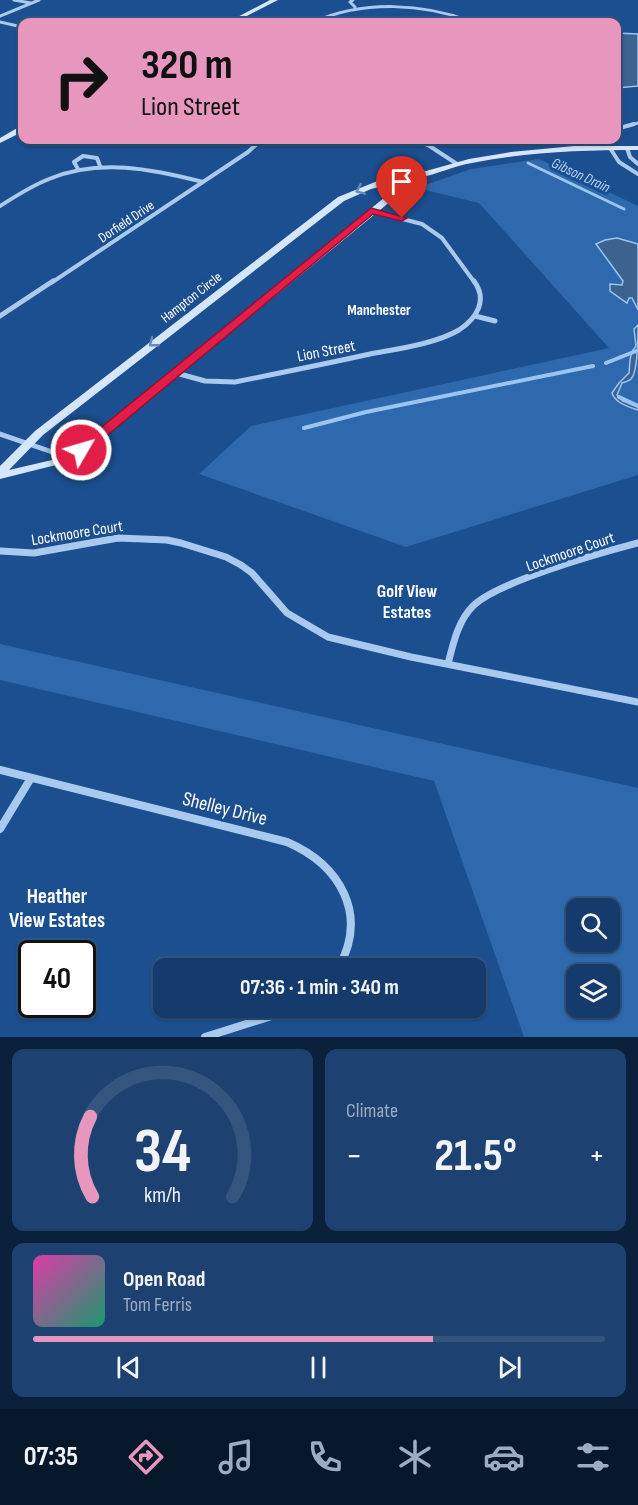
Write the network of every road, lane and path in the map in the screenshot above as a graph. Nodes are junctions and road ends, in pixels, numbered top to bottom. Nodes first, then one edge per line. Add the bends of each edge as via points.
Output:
1 (14, 0) edge
2 (39, 0) edge
3 (275, 0) edge
4 (353, 0) edge
5 (31, 3) junction
6 (355, 7) junction
7 (0, 16) edge
8 (239, 18) edge
9 (322, 18) edge
10 (461, 18) edge
11 (0, 22) edge
12 (18, 26) edge
13 (638, 123) edge
14 (621, 128) edge
15 (18, 131) edge
16 (0, 141) edge
17 (257, 144) edge
18 (425, 144) edge
19 (611, 146) junction
20 (627, 148) junction
21 (638, 148) edge
22 (457, 164) junction
23 (638, 164) edge
24 (100, 166) junction
25 (78, 169) junction
26 (636, 172) edge
27 (417, 176) junction
28 (204, 182) junction
29 (0, 206) edge
30 (371, 211) junction
31 (0, 316) edge
32 (475, 316) junction
33 (495, 321) dead end
34 (176, 373) junction
35 (0, 434) edge
36 (27, 444) junction
37 (67, 457) junction
38 (0, 475) edge
39 (638, 543) edge
40 (0, 551) edge
41 (447, 664) junction
42 (638, 702) edge
43 (0, 770) edge
44 (30, 778) junction
45 (0, 829) edge
46 (343, 958) edge
47 (267, 1018) edge
48 (205, 1037) edge

1 - 5 street
2 - 5 street
3 - 8 street
4 - 6 street via 350,2
5 - 7 street
6 - 9 street
6 - 10 street via 370,4
11 - 12 street
13 - 14 street
15 - 16 street
17 - 28 street, Dorfield Drive
18 - 22 street
19 - 20 street, Hampton Circle
19 - 22 street, Hampton Circle via 532,152
19 - 26 street via 619,162
20 - 21 street, Hampton Circle
20 - 23 street
22 - 27 street, Hampton Circle
24 - 25 street
24 - 25 street via 97,158 83,156 74,162
24 - 28 street via 142,167
25 - 29 street via 42,181
27 - 30 street, Hampton Circle
27 -> 36 street, Hampton Circle via 398,177 368,187 329,206
28 - 31 street, Dorfield Drive
30 - 32 street via 422,224 442,238 479,288 482,300
30 - 34 street, Hampton Circle
32 - 33 street
32 - 34 street, Lion Street via 458,330 416,345 235,382 205,381
34 - 37 street, Hampton Circle via 81,450
35 - 36 street
36 - 37 street
36 - 38 street, Hampton Circle
37 - 38 street, Hampton Circle
39 - 41 street, Lockmoore Court via 515,585 476,603 461,621
40 - 41 street, Lockmoore Court via 44,552 118,538 181,543 241,565 287,614 313,630 347,642
41 - 42 street, Lockmoore Court
43 - 44 street, Shelley Drive
44 - 45 street
44 - 46 street, Shelley Drive via 287,842 319,858 334,873 348,898 348,946
47 - 48 street

